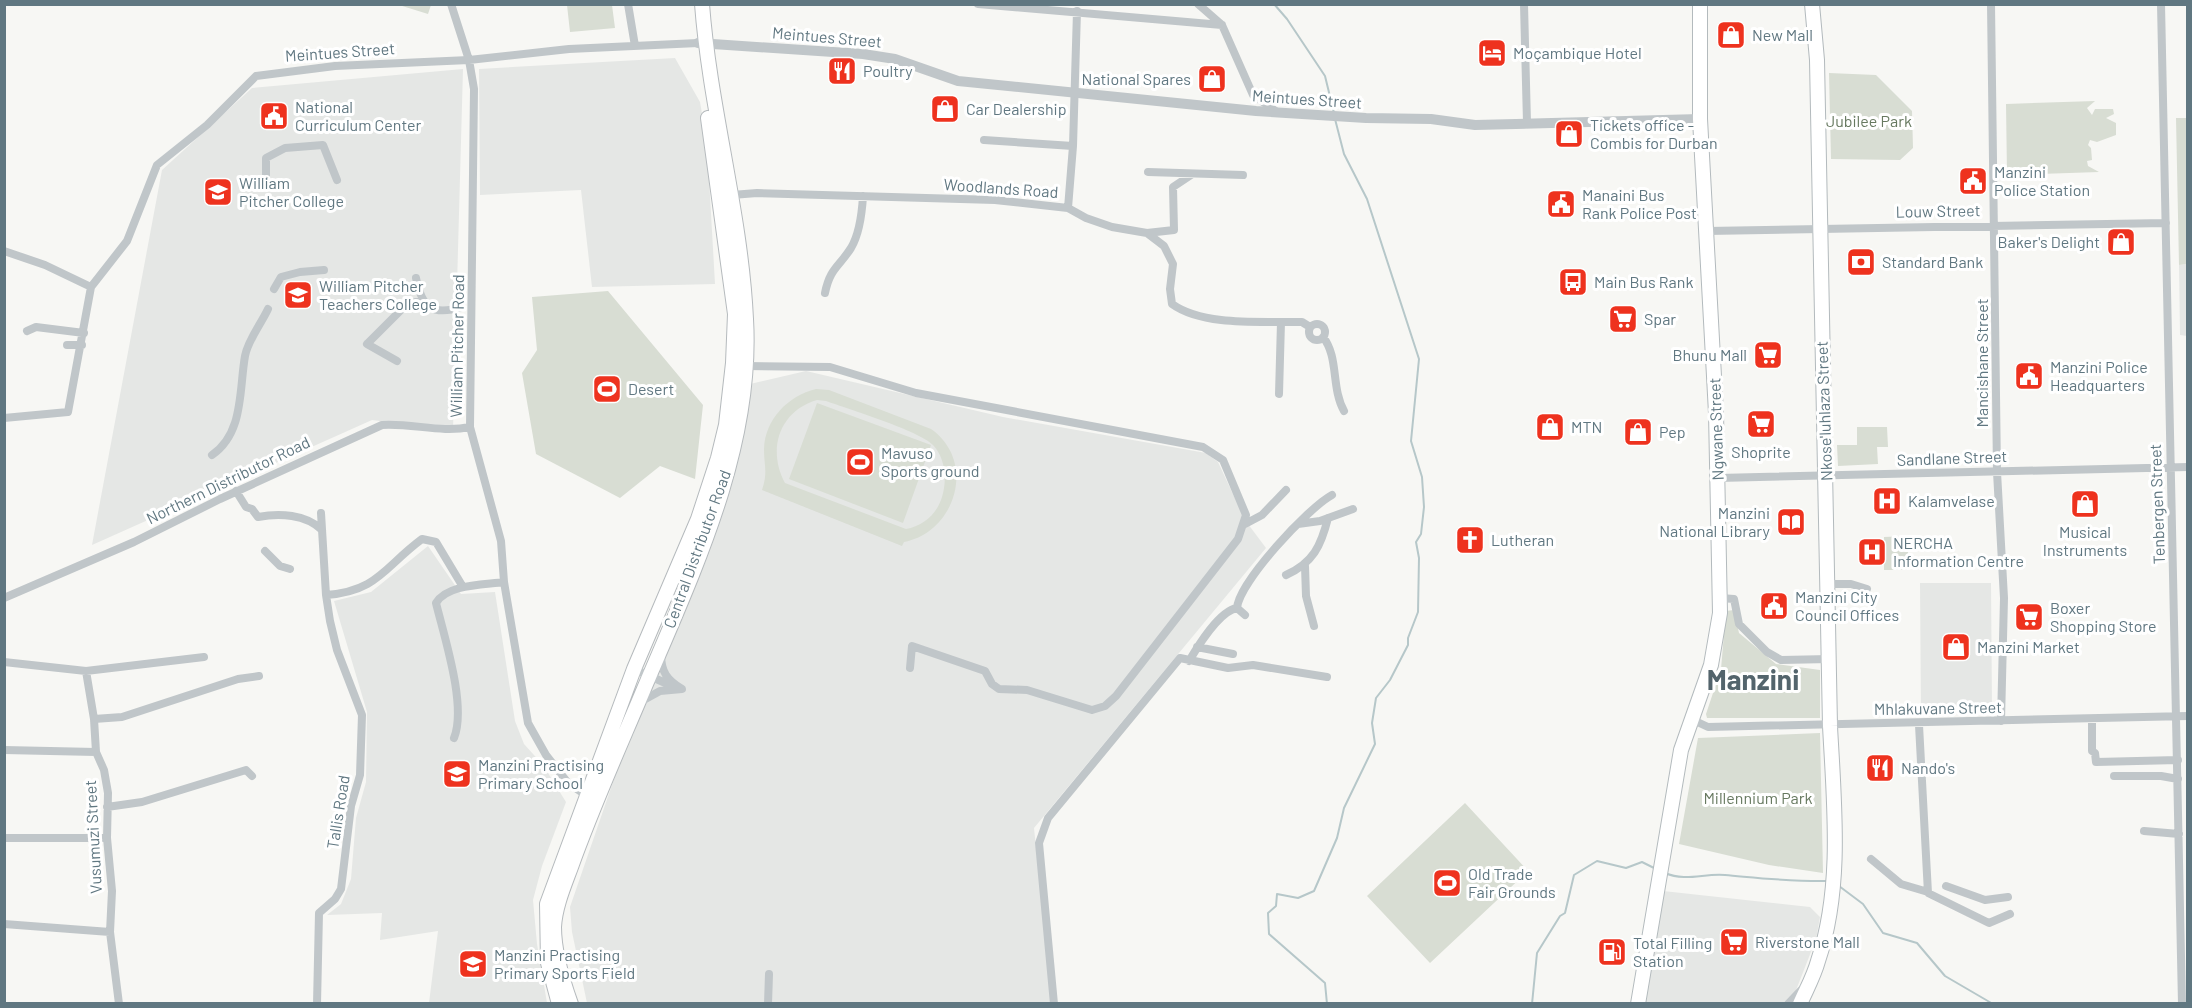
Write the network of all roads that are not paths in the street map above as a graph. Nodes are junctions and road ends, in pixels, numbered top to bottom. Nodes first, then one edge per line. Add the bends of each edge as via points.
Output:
1 (451, 4) edge
2 (627, 4) edge
3 (695, 4) edge
4 (702, 4) edge
5 (978, 4) edge
6 (1198, 4) edge
7 (1524, 4) edge
8 (1700, 4) edge
9 (1812, 4) edge
10 (1991, 4) edge
11 (2161, 4) edge
12 (1077, 11) junction
13 (1222, 25) junction
14 (702, 43) junction
15 (636, 46) junction
16 (469, 60) junction
17 (1075, 95) junction
18 (1278, 112) junction
19 (1700, 119) junction
20 (1527, 123) junction
21 (984, 140) dead end
22 (1073, 146) junction
23 (1148, 172) dead end
24 (266, 175) dead end
25 (1191, 175) junction
26 (1243, 175) dead end
27 (337, 180) dead end
28 (732, 195) junction
29 (862, 196) junction
30 (1068, 208) junction
31 (2166, 223) junction
32 (1996, 225) junction
33 (1819, 228) junction
34 (1707, 231) junction
35 (1147, 233) junction
36 (4, 251) edge
37 (324, 270) dead end
38 (416, 278) dead end
39 (91, 287) junction
40 (274, 290) dead end
41 (825, 293) dead end
42 (421, 300) junction
43 (462, 307) dead end
44 (268, 309) dead end
45 (1281, 322) junction
46 (27, 331) dead end
47 (84, 333) junction
48 (68, 345) dead end
49 (82, 345) junction
50 (397, 361) dead end
51 (739, 364) junction
52 (1279, 394) dead end
53 (1344, 411) dead end
54 (4, 418) edge
55 (470, 426) junction
56 (212, 455) dead end
57 (2187, 467) edge
58 (2171, 468) junction
59 (1997, 472) junction
60 (1826, 477) junction
61 (1718, 478) junction
62 (1286, 490) dead end
63 (236, 491) junction
64 (1332, 495) dead end
65 (1353, 509) dead end
66 (321, 513) dead end
67 (1328, 518) junction
68 (1245, 525) junction
69 (1293, 528) junction
70 (322, 530) junction
71 (265, 551) dead end
72 (1305, 566) junction
73 (290, 569) dead end
74 (1286, 575) dead end
75 (504, 582) junction
76 (1829, 584) junction
77 (463, 587) junction
78 (1867, 589) dead end
79 (326, 595) junction
80 (4, 598) edge
81 (1720, 598) junction
82 (1237, 608) junction
83 (675, 611) junction
84 (1245, 615) dead end
85 (1314, 626) dead end
86 (1197, 648) junction
87 (1233, 654) dead end
88 (204, 657) dead end
89 (1830, 659) junction
90 (4, 662) edge
91 (1189, 662) junction
92 (910, 668) dead end
93 (634, 669) junction
94 (86, 671) junction
95 (259, 676) dead end
96 (648, 677) junction
97 (1327, 677) dead end
98 (682, 690) junction
99 (637, 703) junction
100 (2177, 716) junction
101 (2187, 716) edge
102 (94, 718) junction
103 (1691, 719) junction
104 (2092, 720) junction
105 (2001, 721) junction
106 (1919, 725) junction
107 (1830, 726) junction
108 (454, 738) dead end
109 (4, 750) edge
110 (96, 752) junction
111 (2178, 760) junction
112 (252, 776) dead end
113 (2114, 776) dead end
114 (2178, 779) junction
115 (592, 799) junction
116 (107, 807) junction
117 (2144, 831) dead end
118 (2179, 834) junction
119 (4, 838) edge
120 (106, 838) junction
121 (1870, 859) dead end
122 (1946, 886) dead end
123 (1928, 892) junction
124 (2008, 897) dead end
125 (2010, 914) dead end
126 (4, 924) edge
127 (110, 932) junction
128 (2184, 962) edge
129 (769, 974) dead end
130 (1809, 983) junction
131 (119, 1004) edge
132 (317, 1004) edge
133 (559, 1004) edge
134 (571, 1004) edge
135 (768, 1004) edge
136 (1054, 1004) edge
137 (1638, 1004) edge
138 (1788, 1004) edge
139 (1800, 1004) edge
140 (1809, 1004) edge
141 (2182, 1004) edge

1 - 16 street, William Pitcher Road
2 - 15 street
3 - 14 main road, Central Distributor Road
4 - 14 main road, Central Distributor Road
5 - 12 street
6 - 13 street
7 - 20 street
8 - 19 main road, Ngwane Street
9 - 33 main road, Nkose'luhlaza Street via 1817,60
10 - 32 street, Mancishane Street
11 - 31 street, Tenbergen Street
12 - 13 street
12 - 17 street
13 - 18 street via 1253,95
14 - 15 street, Meintues Street
14 - 17 street, Meintues Street via 863,54 895,59 958,81
14 - 28 main road, Central Distributor Road
14 - 51 main road, Central Distributor Road via 734,294
15 - 16 street, Meintues Street
16 - 39 street, Meintues Street via 335,66 256,76 157,165 127,241
16 - 55 street, William Pitcher Road via 474,112
17 - 18 street, Meintues Street
17 - 22 street
18 - 20 street, Meintues Street via 1431,119 1475,125
19 - 20 street, Meintues Street
19 - 34 main road, Ngwane Street
21 - 22 street
22 - 30 street
23 - 25 street
24 - 27 street via 266,158 274,152 323,145
25 - 26 street
25 - 35 street via 1173,187 1174,230
28 - 29 street, Woodlands Road
28 - 51 main road, Central Distributor Road via 746,309
29 - 30 street, Woodlands Road via 995,200
29 - 41 street via 852,246 831,270
30 - 35 street, Woodlands Road via 1112,227
31 - 32 street, Louw Street
31 - 58 street, Tenbergen Street
32 - 33 street, Louw Street
32 - 59 street, Mancishane Street
33 - 34 street, Louw Street
33 - 60 main road, Nkose'luhlaza Street
34 - 61 main road, Ngwane Street
35 - 45 street via 1164,246 1173,264 1172,304 1185,313 1234,321
36 - 39 street
37 - 40 street via 281,277
38 - 42 street
39 - 47 street
42 - 43 street via 447,312
42 - 50 street via 405,306 367,344
44 - 56 street via 245,354 233,433
45 - 52 street
45 - 53 street via 1302,322 1310,327 1312,338 1323,337 1330,346 1334,384
46 - 47 street via 36,327
47 - 49 street
48 - 49 street
49 - 54 street via 68,412
51 - 68 street via 830,367 916,393 1203,447 1223,460 1246,515
51 - 83 main road, Central Distributor Road via 738,424 720,496
51 - 93 main road, Central Distributor Road via 718,458 687,547
55 - 63 street, Northern Distributor Road via 453,430 382,425
55 - 75 street, William Pitcher Road via 501,541
57 - 58 street, Sandlane Street
58 - 59 street, Sandlane Street
58 - 100 street, Tenbergen Street
59 - 60 street, Sandlane Street
59 - 105 street, Mancishane Street via 2004,598
60 - 61 street, Sandlane Street
60 - 76 main road, Nkose'luhlaza Street
61 - 81 main road, Ngwane Street
62 - 68 street via 1262,515
63 - 70 street via 258,517 274,514 304,518
63 - 80 street, Northern Distributor Road via 134,542
64 - 69 street
65 - 67 street
66 - 70 street, Tallis Road
67 - 69 street via 1303,522
67 - 72 street
68 - 92 street via 1239,539 1105,706 1092,710 1027,690 999,689 986,670 912,646
69 - 82 street via 1244,588
70 - 79 street, Tallis Road
71 - 73 street via 280,566
72 - 74 street
72 - 85 street via 1306,596
75 - 77 street
75 - 115 street, William Pitcher Road via 528,723 564,778
76 - 78 street
76 - 89 main road, Nkose'luhlaza Street
77 - 79 street via 436,542 422,538 367,586
77 - 108 street via 439,597 436,603 455,686 458,729
79 - 132 street, Tallis Road via 337,650 362,715 360,775 351,806 341,889 319,914
81 - 89 street via 1734,599 1739,624 1767,652 1781,660
81 - 103 main road, Ngwane Street via 1711,665
82 - 84 street
82 - 86 street via 1223,615
83 - 96 main road, Central Distributor Road
83 - 98 street via 661,664 666,678
86 - 87 street
86 - 91 street
88 - 94 street
89 - 107 main road, Nkose'luhlaza Street
90 - 94 street
91 - 97 street via 1228,668 1253,665
91 - 136 street via 1180,658 1048,818 1042,833 1039,843
93 - 96 street
93 - 115 main road, Central Distributor Road
94 - 102 street, Vusumuzi Street
95 - 102 street via 238,679 122,717
96 - 98 street
96 - 99 main road, Central Distributor Road
98 - 99 street via 651,694
99 - 115 main road, Central Distributor Road
100 - 101 street, Mhlakuvane Street
100 - 104 street, Mhlakuvane Street
100 - 111 street, Tenbergen Street
102 - 110 street, Vusumuzi Street
103 - 107 street, Mhlakuvane Street via 1708,728
103 - 137 main road, Ngwane Street via 1681,750
104 - 105 street, Mhlakuvane Street
104 - 111 street via 2096,762
105 - 106 street, Mhlakuvane Street
106 - 107 street, Mhlakuvane Street
106 - 123 street
107 - 130 main road, Nkose'luhlaza Street via 1835,817 1830,913
109 - 110 street
110 - 116 street, Vusumuzi Street via 105,770
111 - 114 street, Tenbergen Street
112 - 116 street via 246,770 142,802
113 - 114 street
114 - 118 street, Tenbergen Street
115 - 133 main road, Central Distributor Road via 548,904 548,963
115 - 134 main road, Central Distributor Road via 554,926 559,964
116 - 120 street, Vusumuzi Street
117 - 118 street
118 - 128 street, Tenbergen Street
119 - 120 street
120 - 127 street, Vusumuzi Street via 112,891
121 - 123 street via 1901,884
122 - 124 street via 1984,900
123 - 125 street via 1989,923
126 - 127 street
127 - 131 street, Vusumuzi Street
128 - 141 street, Tenbergen Street
129 - 135 street
130 - 138 street
130 - 139 main road, Nkose'luhlaza Street
130 - 140 street

